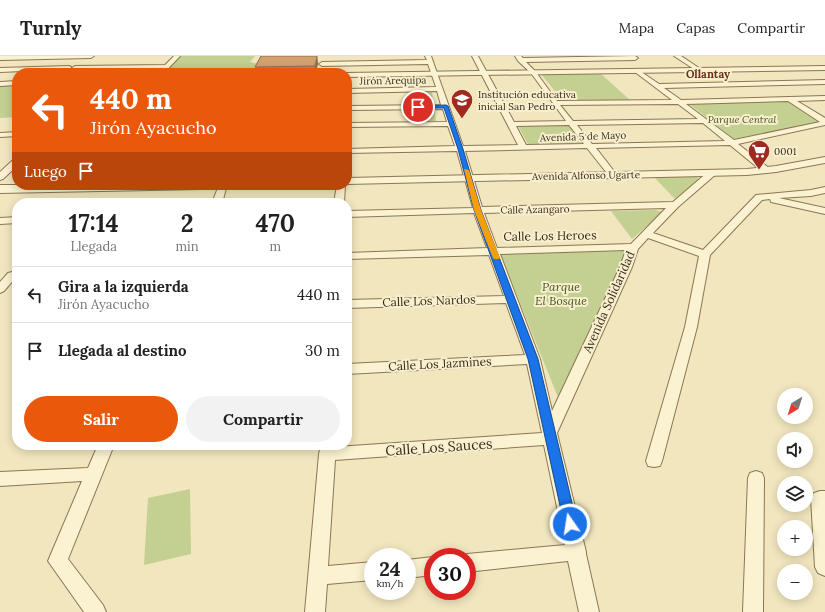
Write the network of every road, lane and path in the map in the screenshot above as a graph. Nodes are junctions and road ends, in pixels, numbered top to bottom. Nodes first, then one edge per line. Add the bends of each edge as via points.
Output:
1 (86, 56) edge
2 (91, 56) edge
3 (177, 56) edge
4 (324, 56) edge
5 (475, 56) edge
6 (677, 56) edge
7 (686, 56) edge
8 (633, 57) edge
9 (0, 58) edge
10 (519, 58) edge
11 (429, 59) edge
12 (168, 67) joint
13 (73, 68) edge
14 (74, 68) edge
15 (136, 68) edge
16 (825, 68) edge
17 (0, 70) edge
18 (12, 70) edge
19 (699, 70) junction
20 (708, 70) junction
21 (637, 71) junction
22 (652, 71) junction
23 (533, 72) junction
24 (484, 73) junction
25 (434, 74) junction
26 (352, 76) edge
27 (825, 82) edge
28 (12, 83) edge
29 (810, 83) junction
30 (0, 84) edge
31 (658, 86) junction
32 (439, 89) junction
33 (825, 90) edge
34 (352, 91) edge
35 (825, 98) edge
36 (789, 99) junction
37 (679, 102) junction
38 (555, 103) junction
39 (446, 106) junction
40 (352, 108) edge
41 (705, 121) junction
42 (572, 123) junction
43 (452, 124) junction
44 (512, 124) junction
45 (352, 125) edge
46 (12, 134) edge
47 (0, 135) edge
48 (731, 142) junction
49 (590, 146) junction
50 (524, 148) junction
51 (460, 149) junction
52 (352, 151) edge
53 (825, 160) edge
54 (12, 166) edge
55 (766, 170) junction
56 (712, 173) junction
57 (613, 175) junction
58 (0, 177) edge
59 (468, 178) junction
60 (352, 181) edge
61 (0, 189) edge
62 (12, 189) edge
63 (825, 190) edge
64 (811, 193) junction
65 (759, 197) junction
66 (825, 203) edge
67 (675, 205) junction
68 (478, 210) junction
69 (825, 212) edge
70 (352, 214) edge
71 (12, 220) edge
72 (0, 221) edge
73 (646, 234) junction
74 (633, 248) junction
75 (494, 250) junction
76 (705, 254) junction
77 (352, 256) edge
78 (0, 276) edge
79 (0, 290) edge
80 (511, 299) junction
81 (352, 304) edge
82 (533, 359) junction
83 (352, 369) edge
84 (550, 437) junction
85 (352, 449) edge
86 (104, 450) edge
87 (327, 450) edge
88 (654, 461) dead end
89 (94, 474) junction
90 (756, 478) dead end
91 (0, 480) edge
92 (825, 498) edge
93 (577, 552) junction
94 (476, 562) edge
95 (825, 567) edge
96 (364, 573) edge
97 (319, 576) junction
98 (96, 612) edge
99 (315, 612) edge
100 (589, 612) edge
101 (753, 612) edge

1 - 2 street
1 - 9 street
1 - 13 street
2 - 14 street
3 - 12 street
4 - 11 street via 321,66
5 - 24 street
6 - 19 street
7 - 20 street
8 - 10 street
8 - 22 street
10 - 23 street
11 - 25 street
12 - 15 street
16 - 20 street
17 - 18 street
19 - 20 street
19 - 22 street
21 - 22 street
21 - 23 street
21 - 31 street
23 - 24 street
23 - 38 street
24 - 25 street
24 - 44 street
25 - 26 street
25 - 32 street
27 - 29 street
28 - 30 street
29 - 31 street
29 - 33 street
31 - 37 street
32 - 34 street, Jirón Arequipa
32 - 39 street
35 - 36 street
36 - 37 street
36 - 48 street, Avenida 5 de Mayo via 824,120 824,123
37 - 38 street
37 - 41 street
38 - 42 street
39 - 40 street
39 - 43 street
41 - 42 street
41 - 48 street
42 - 44 street
42 - 49 street
43 - 45 street
43 - 51 street
44 - 50 street
46 - 47 street
48 - 49 street, Avenida 5 de Mayo
48 - 55 street
49 - 50 street, Avenida 5 de Mayo
49 - 57 street
50 - 51 street, Avenida 5 de Mayo
51 - 52 street, Avenida 5 de Mayo
51 - 59 street
53 - 55 street, Avenida Alfonso Ugarte
54 - 58 street
55 - 56 street, Avenida Alfonso Ugarte
56 - 57 street, Avenida Alfonso Ugarte
56 - 67 street, Avenida Solidaridad
57 - 59 street, Avenida Alfonso Ugarte
59 - 60 street, Avenida Alfonso Ugarte
59 - 68 street
61 - 62 street
63 - 64 street
64 - 65 street
64 - 66 street
65 - 69 street
65 - 76 street
67 - 68 street, Calle Azangaro
67 - 73 street, Avenida Solidaridad
68 - 70 street, Calle Azangaro
68 - 75 street
71 - 72 street
73 - 74 street, Avenida Solidaridad
73 - 76 street
74 - 75 street, Calle Los Heroes
74 - 84 street, Avenida Solidaridad
75 - 77 street, Calle Los Heroes
75 - 80 street
76 - 88 street via 691,327
78 - 79 street via 12,275
80 - 81 street, Calle Los Nardos
80 - 82 street
82 - 83 street, Calle Los Jazmines
82 - 84 street
84 - 85 street, Calle Los Sauces
84 - 93 street
86 - 89 street
87 - 97 street
89 - 91 street
89 - 98 street via 58,561
90 - 101 street
92 - 95 street via 820,498
93 - 94 street
93 - 100 street
96 - 97 street
97 - 99 street

